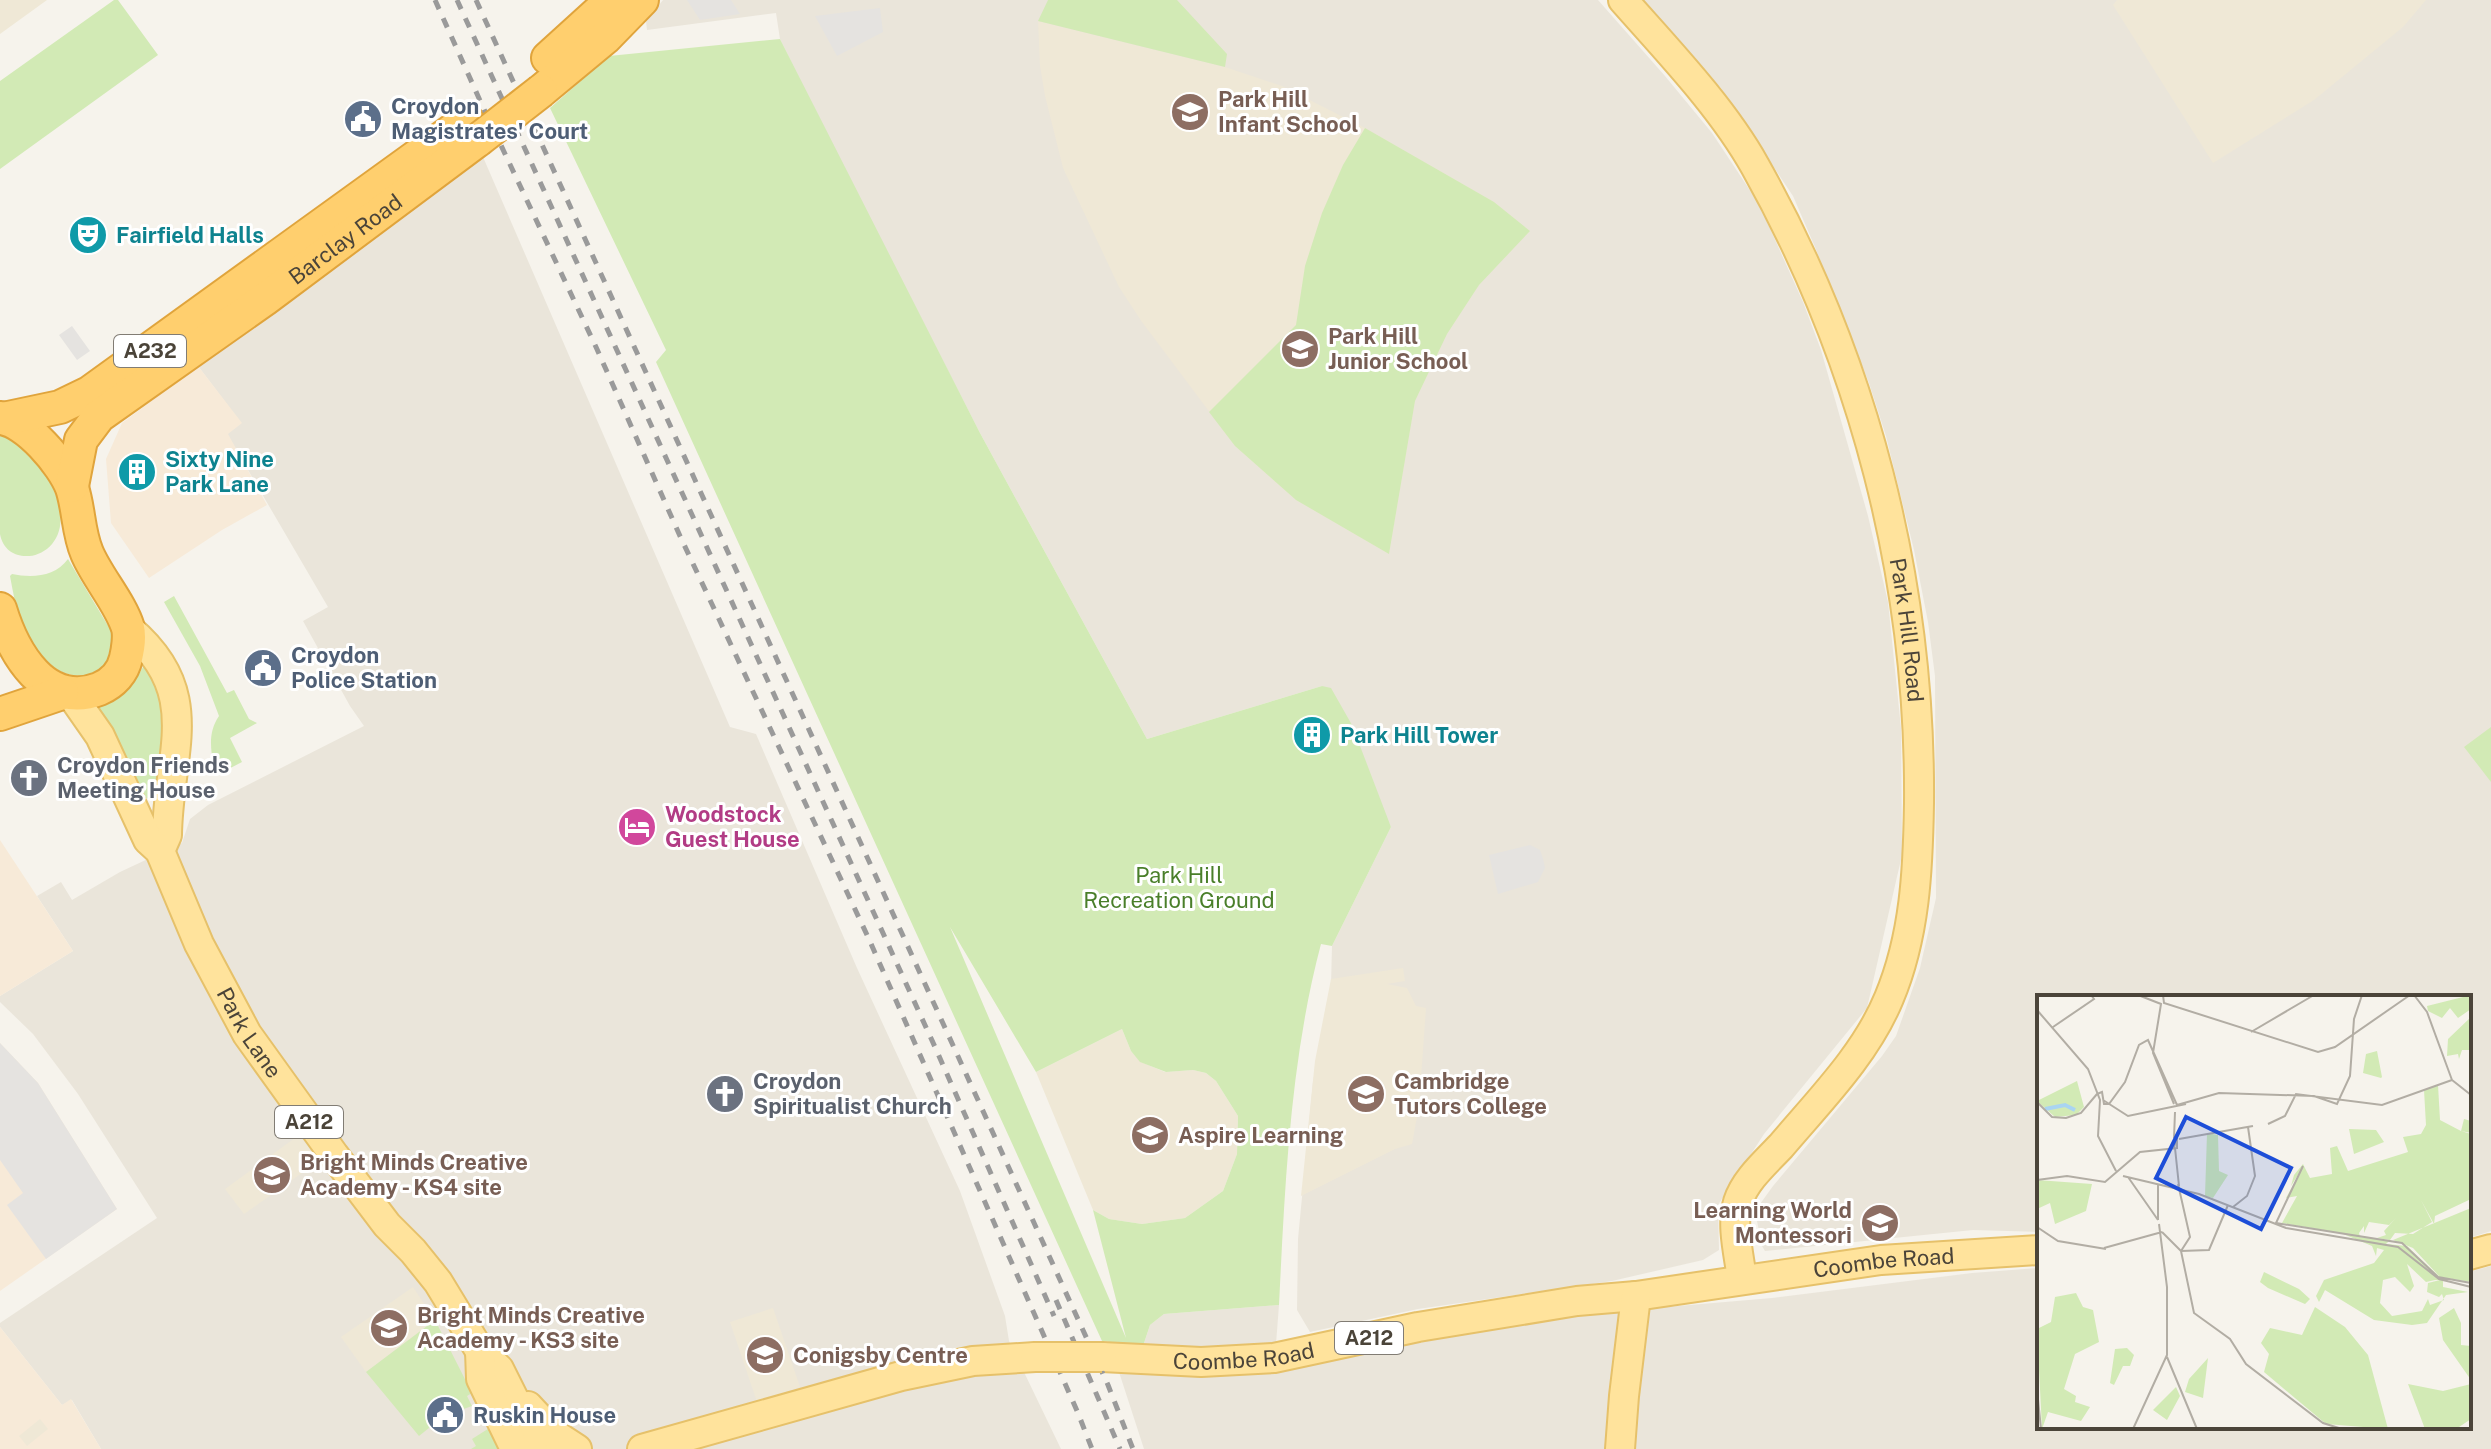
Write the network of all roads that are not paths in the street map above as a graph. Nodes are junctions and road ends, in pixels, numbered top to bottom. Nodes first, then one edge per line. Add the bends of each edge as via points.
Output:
1 (612, 0) edge
2 (642, 0) edge
3 (1623, 0) edge
4 (535, 82) junction
5 (473, 130) junction
6 (4, 418) edge
7 (72, 486) junction
8 (129, 629) junction
9 (2, 635) edge
10 (66, 693) junction
11 (0, 714) edge
12 (160, 851) junction
13 (2491, 1249) edge
14 (2037, 1250) edge
15 (2471, 1254) edge
16 (1742, 1279) junction
17 (1636, 1296) junction
18 (480, 1351) junction
19 (512, 1392) junction
20 (515, 1449) edge
21 (539, 1449) edge
22 (577, 1449) edge
23 (642, 1449) edge
24 (1620, 1449) edge

1 - 4 highway, Barclay Road / A232
2 - 4 highway, Barclay Road / A232 via 605,38
3 - 16 main road, Park Hill Road via 1742,146 1813,281 1848,370 1880,480 1900,570 1915,684 1918,827 1904,958 1865,1043 1740,1196 1736,1218
4 - 5 highway, Barclay Road / A232
5 - 6 highway, Barclay Road / A232 via 89,393 60,407
5 - 7 highway, Barclay Road / A232 via 265,299 99,416 81,440
6 - 7 highway via 43,446
7 - 8 highway via 85,548
8 - 10 highway via 125,663 115,678 95,690
8 - 12 main road via 161,667 178,710 167,835
9 - 10 highway via 46,684
10 - 11 highway
10 - 12 main road, Park Lane / A212 via 100,736 148,840
12 - 18 main road, Park Lane / A212 via 199,944 247,1034 367,1198 438,1282
13 - 15 main road
14 - 16 main road, Coombe Road / A212 via 1881,1260
16 - 17 main road, Coombe Road / A212
17 - 23 main road, Coombe Road / A212, bridge via 1418,1327 1274,1358 973,1361
17 - 24 main road
18 - 19 main road, Park Lane / A212
18 - 20 main road, Park Lane / A212 via 481,1379
19 - 21 main road, Park Lane / A212
19 - 22 main road

